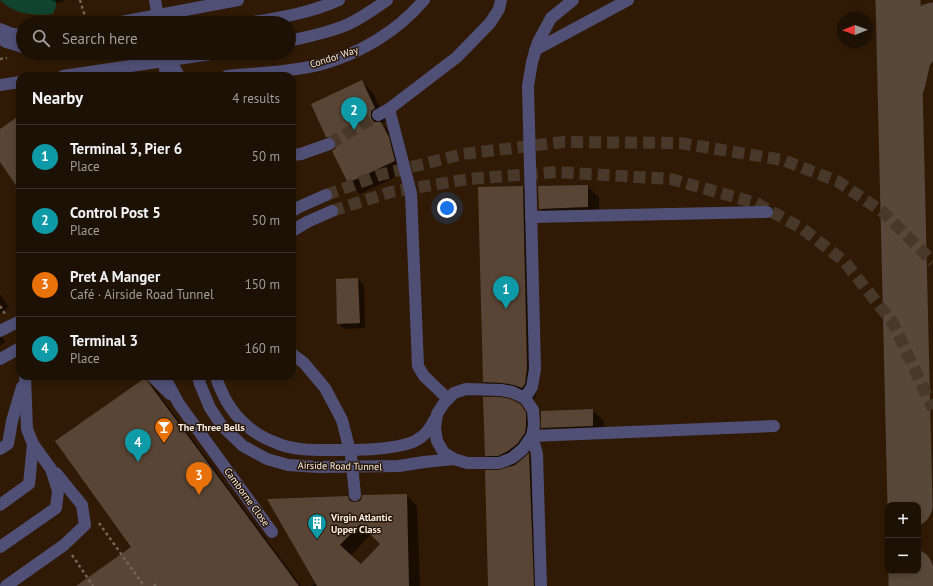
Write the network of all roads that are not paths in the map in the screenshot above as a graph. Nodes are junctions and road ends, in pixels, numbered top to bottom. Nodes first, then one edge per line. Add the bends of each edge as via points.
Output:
1 (155, 0) edge
2 (238, 0) edge
3 (339, 0) edge
4 (387, 0) edge
5 (424, 0) edge
6 (501, 0) edge
7 (573, 0) edge
8 (628, 0) edge
9 (153, 16) edge
10 (158, 16) edge
11 (289, 16) edge
12 (0, 28) edge
13 (16, 34) edge
14 (0, 38) edge
15 (296, 39) edge
16 (16, 45) edge
17 (535, 50) junction
18 (164, 60) edge
19 (170, 60) edge
20 (171, 60) edge
21 (90, 72) edge
22 (165, 72) edge
23 (178, 72) edge
24 (266, 72) edge
25 (16, 83) edge
26 (0, 85) edge
27 (16, 90) edge
28 (0, 92) edge
29 (329, 144) tunnel mouth
30 (296, 155) edge
31 (326, 195) tunnel mouth
32 (296, 209) edge
33 (332, 211) tunnel mouth
34 (767, 212) dead end
35 (531, 217) junction
36 (296, 229) edge
37 (16, 323) edge
38 (0, 332) edge
39 (16, 350) edge
40 (296, 357) edge
41 (0, 359) edge
42 (24, 380) edge
43 (25, 380) edge
44 (156, 380) edge
45 (166, 380) edge
46 (199, 380) edge
47 (218, 380) edge
48 (525, 398) junction
49 (448, 399) junction
50 (179, 404) junction
51 (437, 414) junction
52 (774, 426) dead end
53 (532, 436) junction
54 (33, 444) junction
55 (0, 449) edge
56 (454, 460) junction
57 (355, 495) dead end
58 (0, 505) edge
59 (272, 532) dead end
60 (0, 547) edge
61 (6, 586) edge
62 (541, 586) edge

1 - 10 street
2 - 9 street, bridge
3 - 11 street
4 - 15 street via 345,25
5 - 24 street, Condor Way via 413,13 386,35 356,52 319,64
6 - 49 street via 490,23 457,57 384,112 411,193 418,366 424,376
7 - 17 street via 551,18
8 - 17 street
12 - 13 street
14 - 16 street
17 - 35 street via 528,86
18 - 22 street
19 - 23 street
20 - 21 street, bridge
25 - 26 street
27 - 28 street
29 - 30 street
31 - 32 street
33 - 36 street
34 - 35 street
35 - 48 street via 535,369 532,387
37 - 38 street
39 - 41 street
40 - 57 street, bridge via 325,388 342,420 351,455
42 - 55 street via 8,444
43 - 54 street via 27,429
44 - 50 street, Camborne Close
45 - 50 street, Camborne Close
46 - 56 street, Airside Road Tunnel via 210,408 222,426 244,446 267,459 288,465 318,467 399,466
47 - 51 street, Airside Road Tunnel via 225,400 235,415 254,432 274,443 291,448 388,448 413,442 421,437 430,430
48 - 49 street via 501,390 466,390 454,393
48 - 53 street via 533,410
49 - 51 street
50 - 59 street, Camborne Close
51 - 56 street via 437,441 444,452
52 - 53 street
53 - 56 street via 523,449 512,458 499,462 467,463
53 - 62 street via 537,454
54 - 58 street via 29,484
54 - 60 street via 51,469 58,491 56,508
54 - 61 street via 82,506 85,524 64,545

